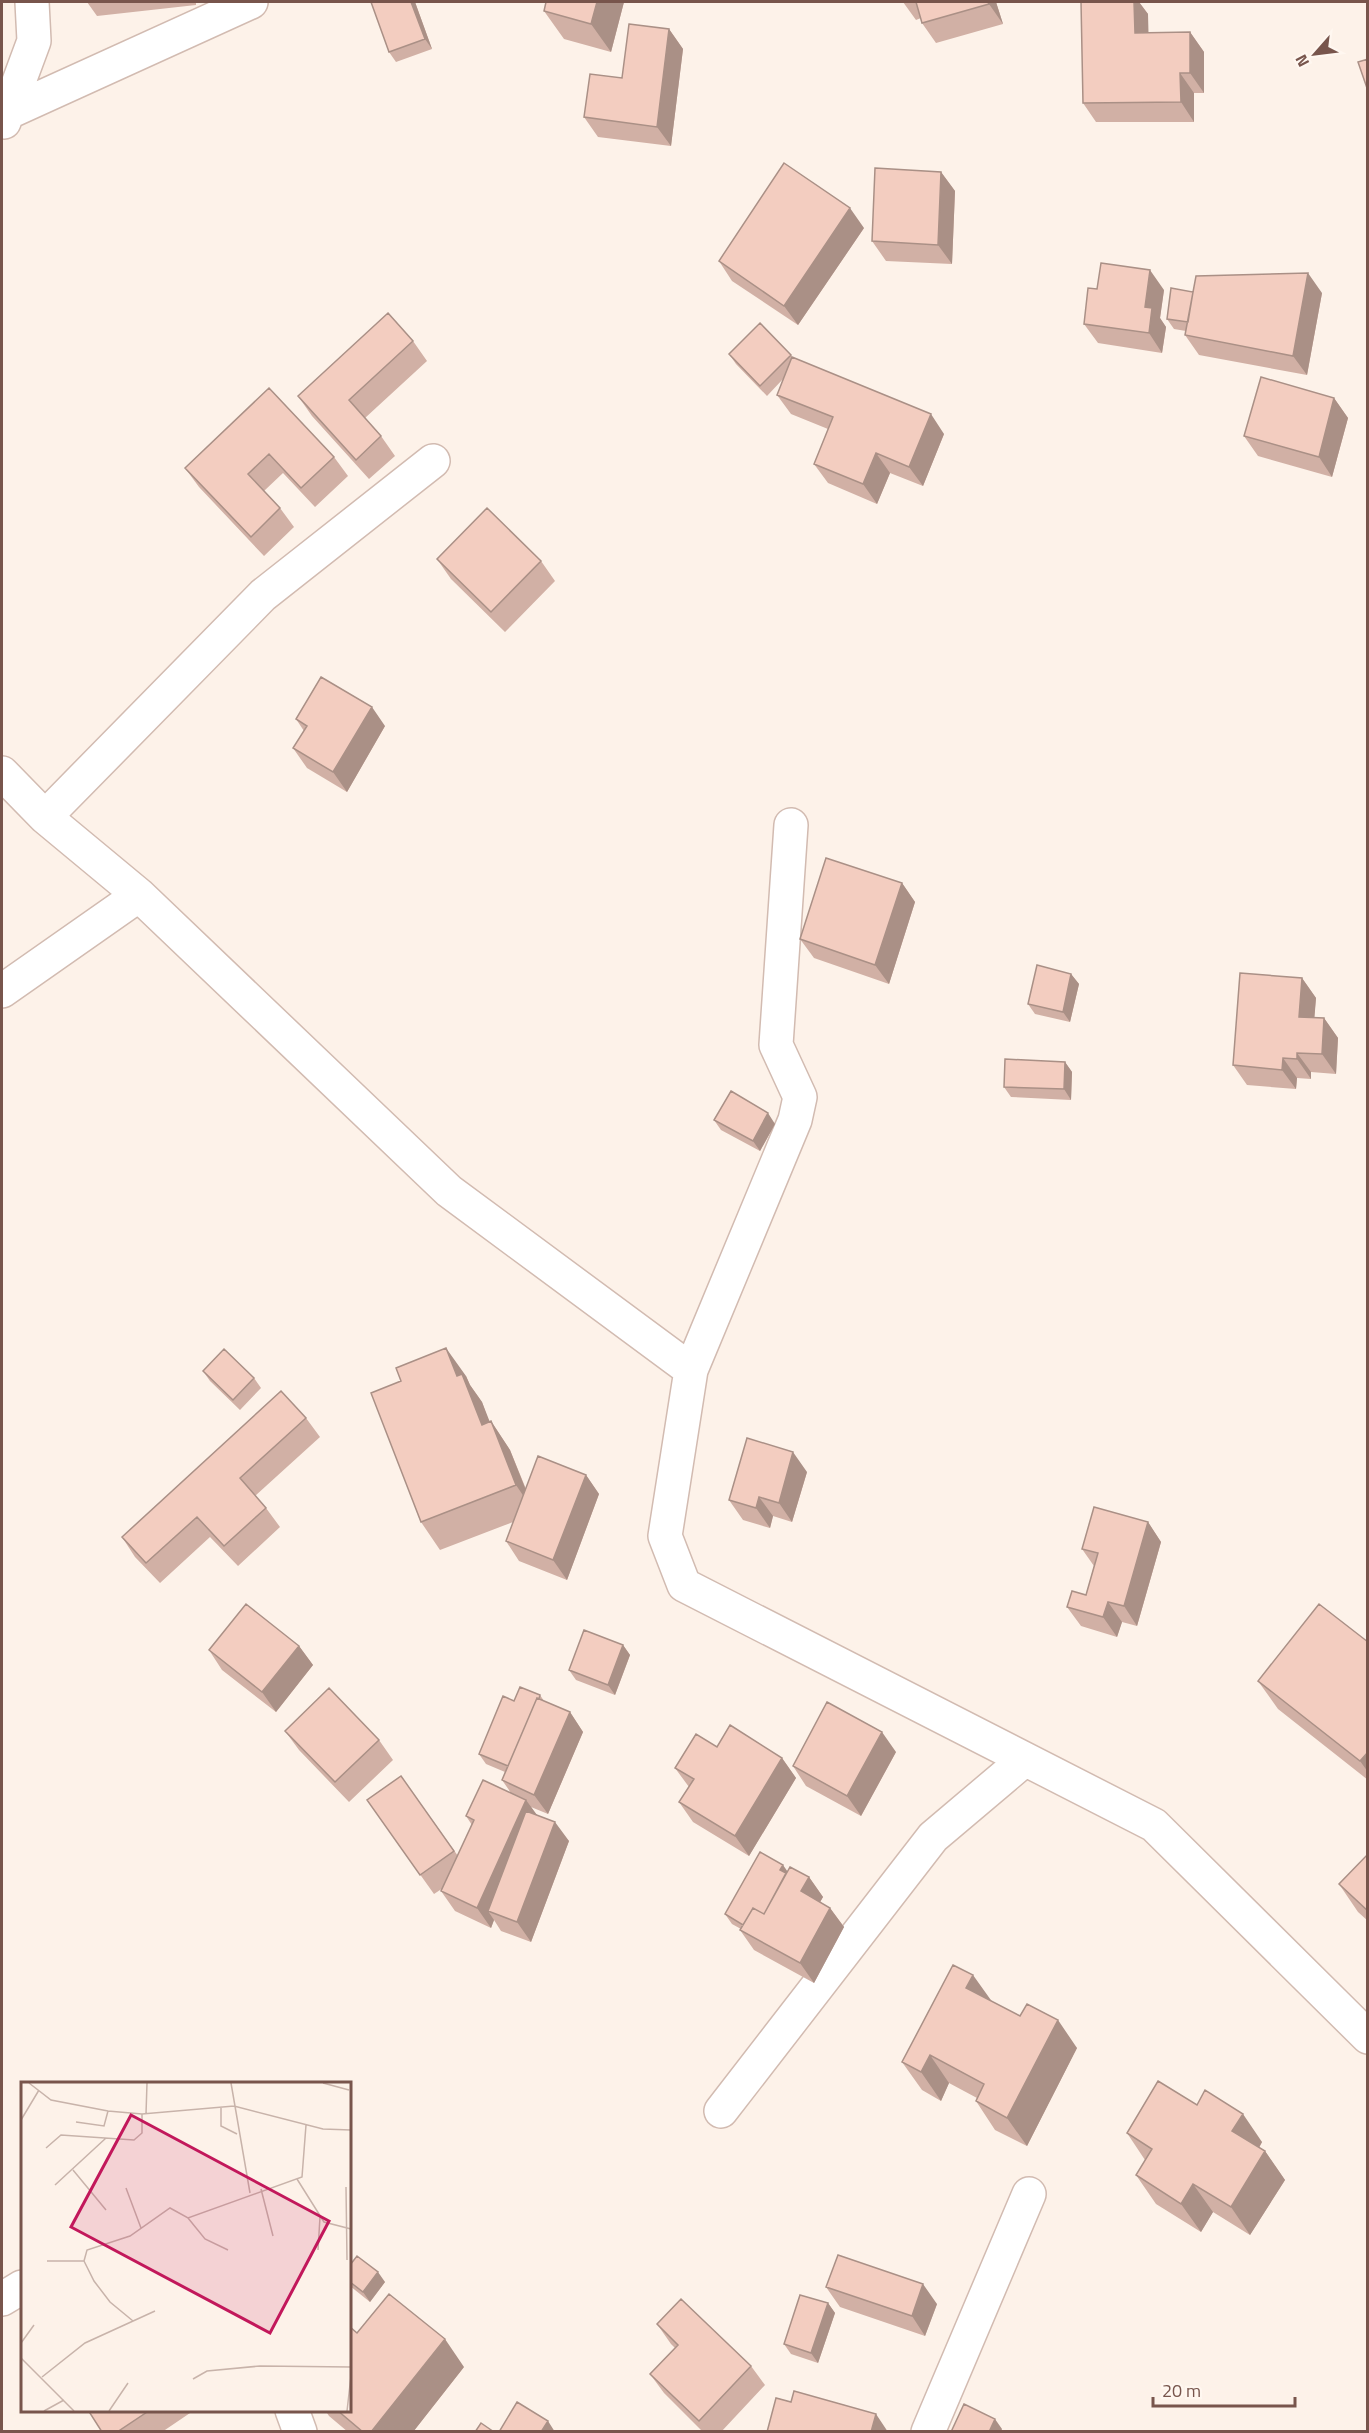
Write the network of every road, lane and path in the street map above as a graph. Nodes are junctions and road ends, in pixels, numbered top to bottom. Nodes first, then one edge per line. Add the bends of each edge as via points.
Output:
1 (32, 2) edge
2 (251, 2) edge
3 (5, 119) edge
4 (433, 461) dead end
5 (2, 773) edge
6 (45, 817) junction
7 (791, 825) dead end
8 (139, 895) junction
9 (2, 991) edge
10 (691, 1370) junction
11 (1024, 1761) junction
12 (1368, 2037) edge
13 (722, 2111) dead end
14 (1029, 2194) dead end
15 (21, 2289) edge
16 (2, 2299) edge
17 (293, 2412) edge
18 (300, 2432) edge
19 (928, 2432) edge

1 - 3 street via 34,41
2 - 3 street
4 - 6 street via 263,595
5 - 6 street
6 - 8 street
7 - 10 street via 776,1046 800,1097 795,1120
8 - 9 street
8 - 10 street via 449,1191
10 - 11 street via 666,1536 684,1585
11 - 12 street via 1154,1825
11 - 13 street via 933,1837
14 - 19 street
15 - 16 street
17 - 18 street

